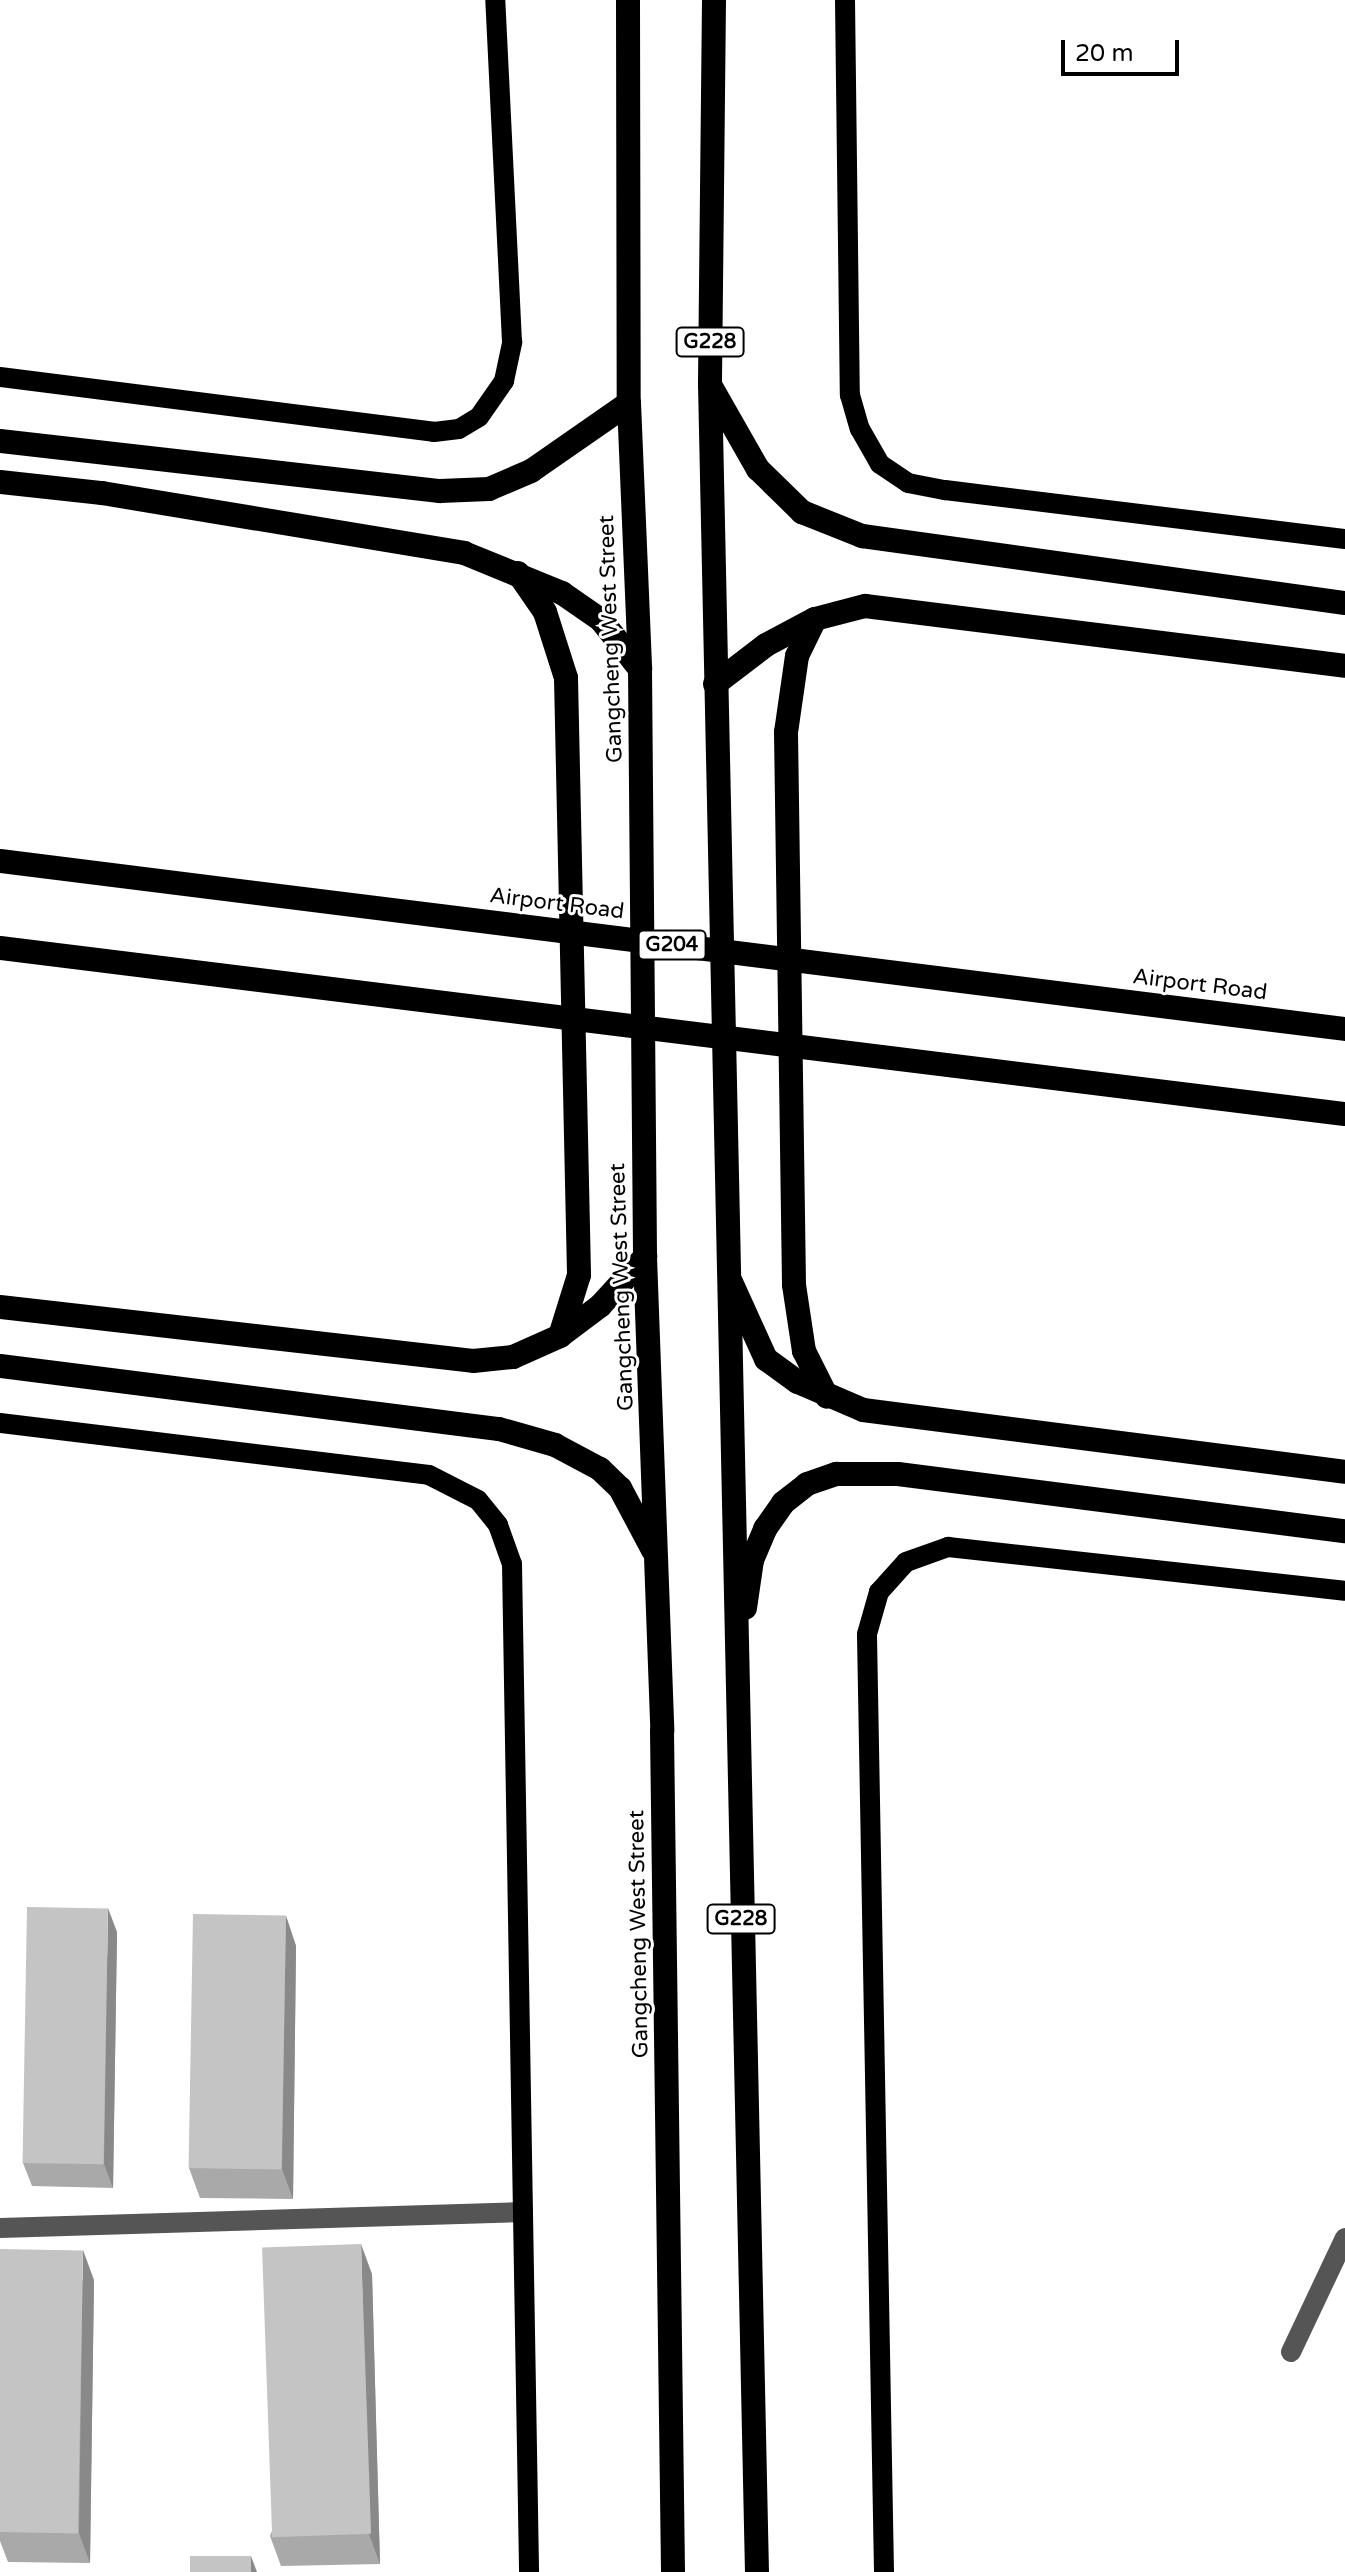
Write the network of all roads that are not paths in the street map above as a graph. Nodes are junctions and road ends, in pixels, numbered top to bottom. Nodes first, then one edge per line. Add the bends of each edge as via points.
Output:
1 (495, 0) edge
2 (628, 0) edge
3 (714, 0) edge
4 (845, 0) edge
5 (0, 377) edge
6 (710, 384) junction
7 (629, 403) junction
8 (0, 441) edge
9 (0, 482) edge
10 (1345, 539) edge
11 (518, 573) junction
12 (1345, 603) edge
13 (815, 619) junction
14 (1345, 666) edge
15 (640, 669) junction
16 (715, 684) junction
17 (0, 861) edge
18 (0, 948) edge
19 (1345, 1029) edge
20 (1345, 1114) edge
21 (645, 1257) junction
22 (725, 1266) junction
23 (0, 1307) edge
24 (560, 1336) junction
25 (0, 1366) edge
26 (827, 1397) junction
27 (0, 1423) edge
28 (1345, 1472) edge
29 (1345, 1531) edge
30 (657, 1559) junction
31 (1345, 1591) edge
32 (737, 1738) junction
33 (523, 2212) junction
34 (0, 2228) edge
35 (1345, 2238) edge
36 (1291, 2352) dead end
37 (529, 2572) edge
38 (673, 2572) edge
39 (757, 2572) edge
40 (884, 2572) edge

1 - 5 main road via 512,342 504,381 479,417 459,429 434,432
2 - 7 highway, Gangcheng West Street
3 - 6 highway, G228
4 - 10 main road via 850,395 860,429 880,464 908,483 945,490
6 - 12 highway via 758,469 802,512 862,536
6 - 16 highway, G228
7 - 8 highway via 531,471 489,489 440,491
7 - 15 highway, Gangcheng West Street
9 - 11 highway via 102,493 464,553
11 - 15 highway via 562,593 601,620
11 - 24 highway via 545,612 566,678 579,1275
13 - 14 highway via 865,606
13 - 16 highway via 766,645
13 - 26 highway via 797,656 786,732 794,1285 804,1351
15 - 21 highway, Gangcheng West Street
16 - 22 highway, G228
17 - 19 highway, Airport Road / G204
18 - 20 highway
21 - 24 highway via 600,1306
21 - 30 highway, Gangcheng West Street
22 - 26 highway via 766,1359
22 - 32 highway, G228
23 - 24 highway via 473,1361 513,1357
25 - 30 highway via 499,1429 555,1445 600,1469 620,1488
26 - 28 highway via 910,1418
27 - 33 main road via 429,1475 478,1500 498,1525 512,1564
29 - 32 highway via 898,1474 836,1474 807,1484 783,1503 752,1560
30 - 38 highway, Gangcheng West Street
31 - 40 main road via 948,1547 906,1562 879,1592 867,1634
32 - 39 highway, G228
33 - 34 street
33 - 37 main road
35 - 36 street

